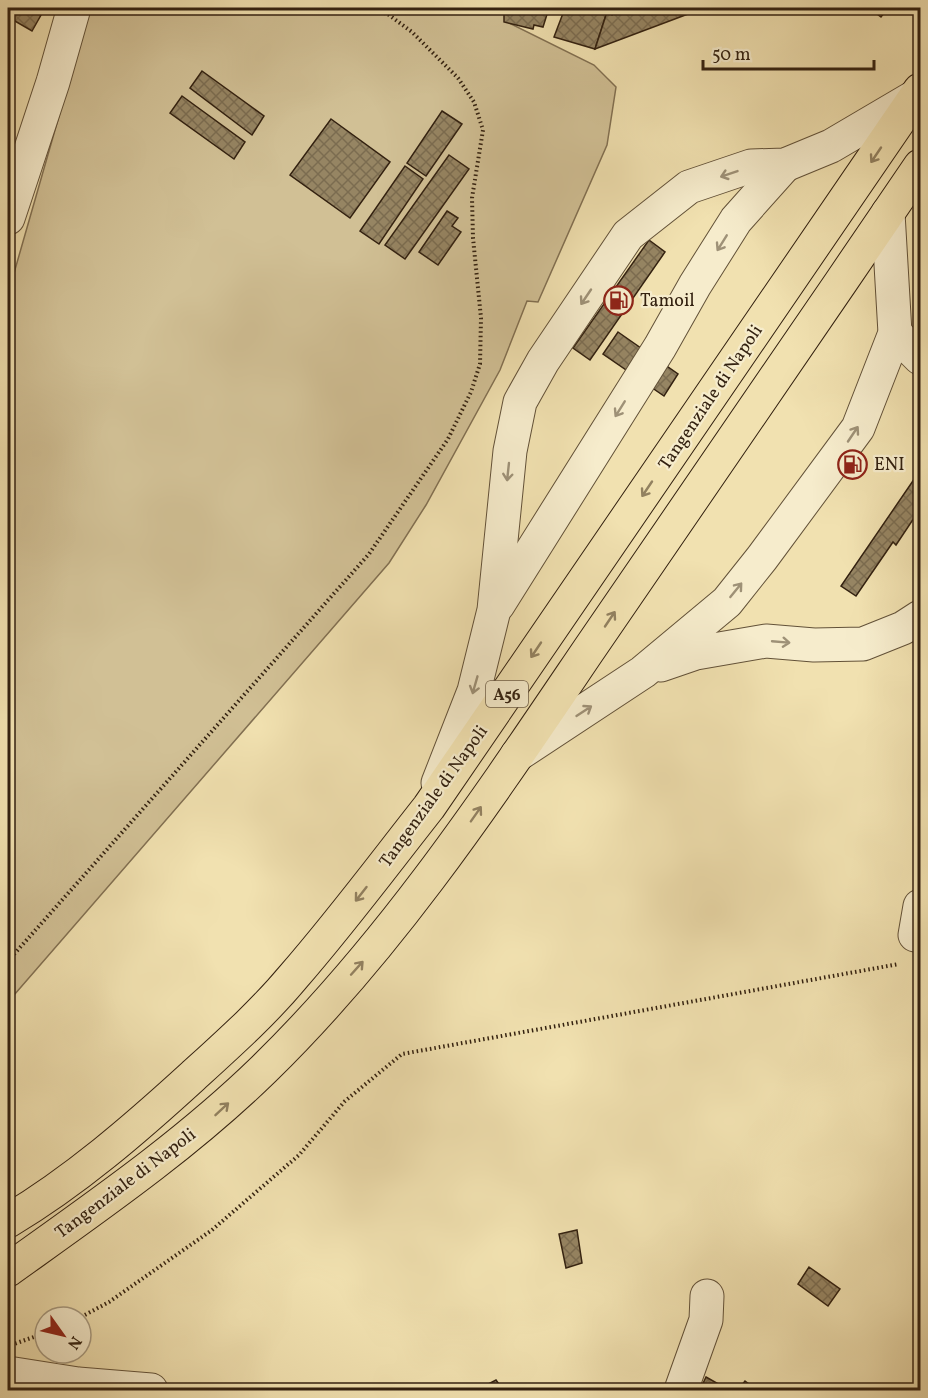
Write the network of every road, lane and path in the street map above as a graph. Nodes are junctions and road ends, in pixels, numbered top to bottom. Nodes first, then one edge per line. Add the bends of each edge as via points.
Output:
1 (74, 8) edge
2 (372, 8) edge
3 (918, 93) edge
4 (785, 165) junction
5 (921, 166) edge
6 (888, 213) junction
7 (8, 218) edge
8 (895, 333) junction
9 (921, 358) edge
10 (494, 610) junction
11 (921, 617) edge
12 (643, 672) junction
13 (517, 755) junction
14 (429, 807) junction
15 (8, 961) edge
16 (899, 964) dead end
17 (8, 1221) edge
18 (8, 1270) edge
19 (707, 1296) dead end
20 (93, 1311) edge
21 (33, 1337) edge
22 (8, 1346) edge
23 (8, 1373) edge
24 (151, 1390) edge
25 (681, 1390) edge

1 - 7 street
2 - 15 path via 412,32 458,78 474,102 483,130 472,198 482,318 480,364 471,392 448,439 369,554
3 - 4 street via 831,146
3 -> 14 highway, Tangenziale di Napoli / A56
4 -> 10 street via 736,220
4 -> 10 street via 751,166 689,188 656,212 628,235 543,361 520,402 510,451
5 - 6 highway, Tangenziale di Napoli / A56
6 - 8 street
13 -> 6 highway, Tangenziale di Napoli / A56
8 - 9 street
12 -> 8 street via 727,602 769,549 858,428
10 -> 14 street via 474,691
12 -> 11 street via 696,653 766,641 863,644
13 -> 12 street
18 -> 13 highway, Tangenziale di Napoli / A56 via 123,1188 214,1116 267,1066 405,910
14 -> 17 highway, Tangenziale di Napoli / A56 via 292,979 233,1039 93,1163
16 - 20 path via 402,1054 345,1101 299,1155 212,1230
19 - 25 street via 706,1320
21 - 22 path
23 - 24 street

